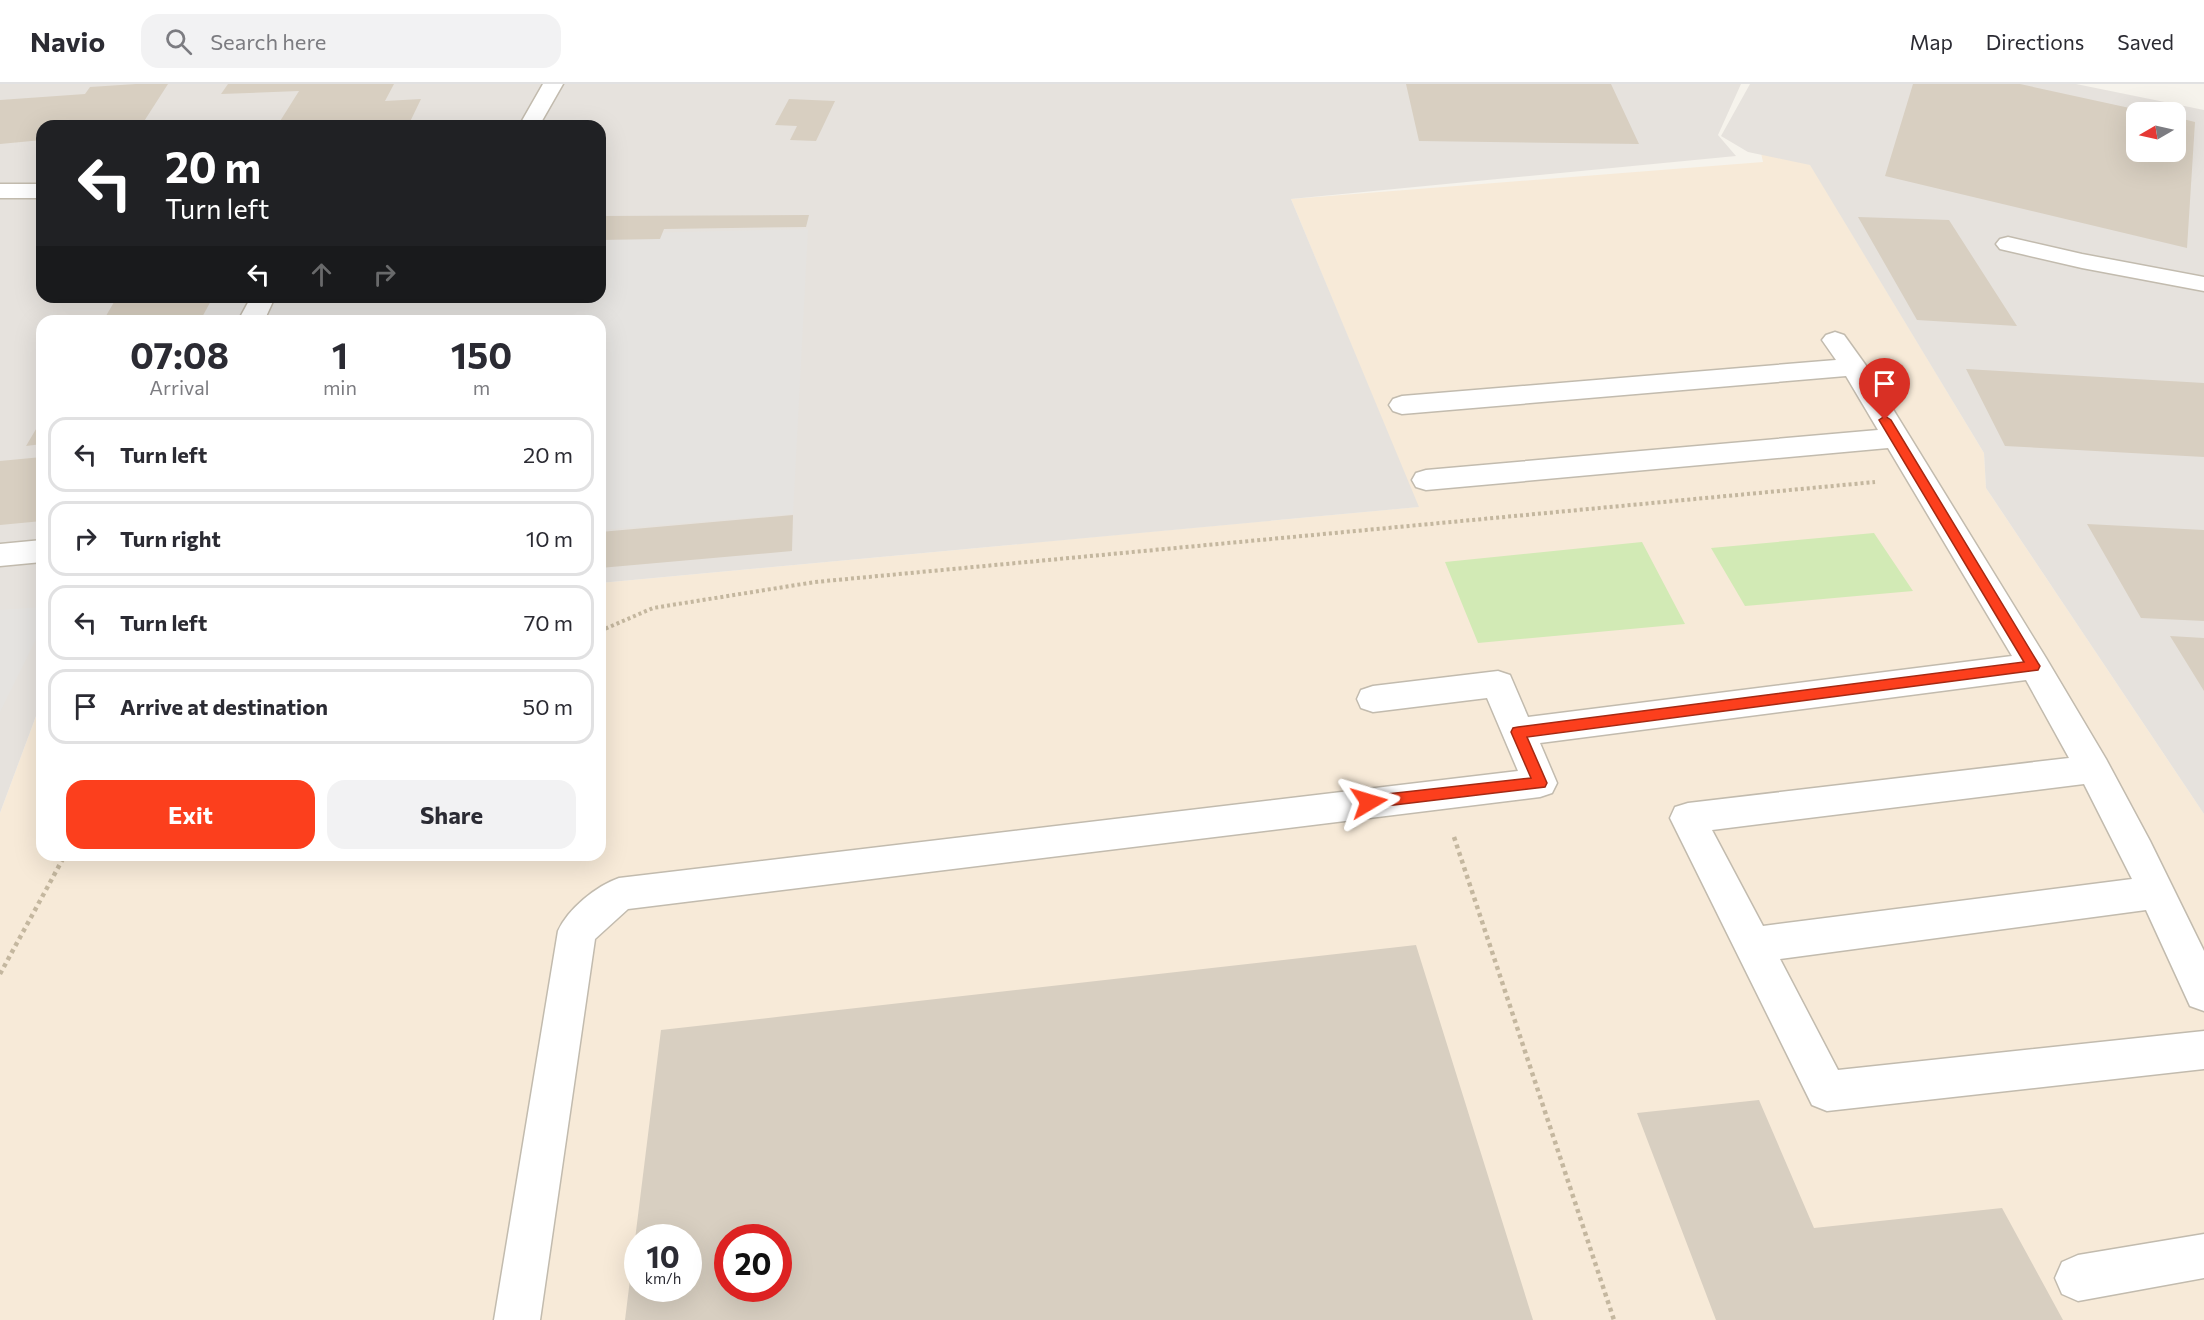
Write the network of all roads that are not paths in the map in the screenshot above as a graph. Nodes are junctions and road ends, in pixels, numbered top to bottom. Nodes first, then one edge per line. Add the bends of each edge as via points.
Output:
1 (553, 84) edge
2 (532, 120) edge
3 (0, 191) edge
4 (36, 191) edge
5 (2008, 244) dead end
6 (2204, 284) edge
7 (1835, 340) dead end
8 (1854, 367) junction
9 (1402, 405) dead end
10 (1895, 438) junction
11 (1426, 480) dead end
12 (36, 552) edge
13 (0, 555) edge
14 (2034, 666) junction
15 (1373, 699) dead end
16 (1518, 732) junction
17 (2094, 769) junction
18 (2157, 892) junction
19 (1753, 945) junction
20 (2204, 993) edge
21 (2204, 1050) edge
22 (2204, 1256) edge
23 (2078, 1278) dead end
24 (517, 1320) edge

1 - 2 street
3 - 4 street
5 - 6 street
7 - 8 street
8 - 9 street
8 - 10 street
10 - 11 street
10 - 14 street
12 - 13 street
14 - 16 street
14 - 17 street
15 - 16 street via 1498,684
16 - 24 street via 1540,783 619,894 577,931
17 - 18 street
17 - 19 street via 1688,818
18 - 19 street
18 - 20 street
19 - 21 street via 1827,1091
22 - 23 street

